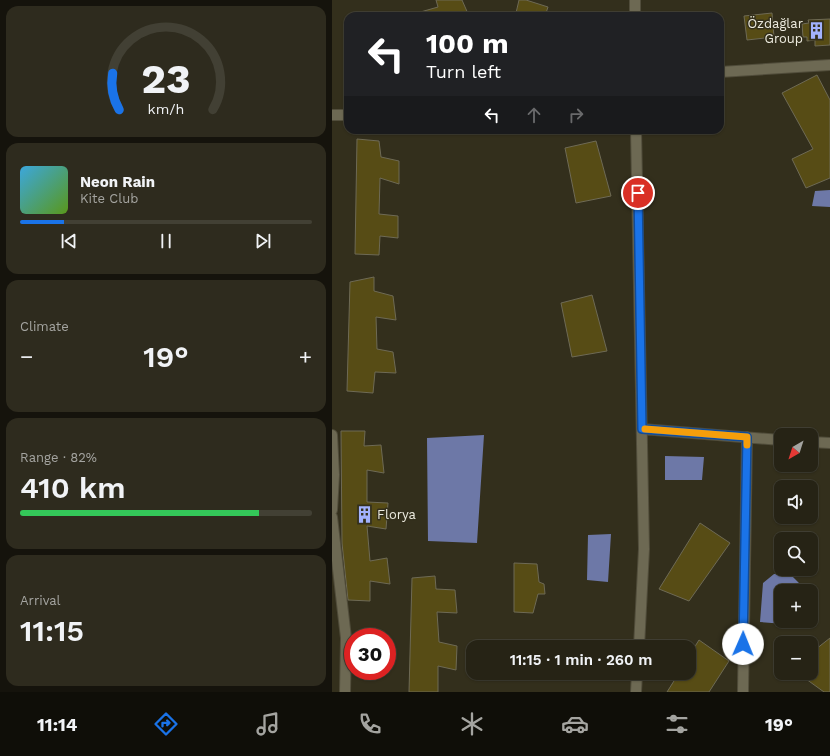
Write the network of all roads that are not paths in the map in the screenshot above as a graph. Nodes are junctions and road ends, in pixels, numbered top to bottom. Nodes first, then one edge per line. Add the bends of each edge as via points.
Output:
1 (635, 0) edge
2 (635, 12) edge
3 (830, 65) edge
4 (724, 72) edge
5 (332, 115) edge
6 (344, 115) edge
7 (636, 134) edge
8 (642, 429) junction
9 (332, 435) edge
10 (747, 437) junction
11 (774, 439) edge
12 (818, 442) edge
13 (830, 443) edge
14 (332, 510) edge
15 (332, 517) edge
16 (639, 640) edge
17 (637, 680) edge
18 (345, 692) edge
19 (636, 692) edge
20 (742, 692) edge

1 - 2 street
3 - 4 street
5 - 6 street
7 - 8 street
8 - 10 street
8 - 16 street via 644,549
9 - 14 street
10 - 11 street
10 - 20 street
12 - 13 street
15 - 18 street via 346,638
17 - 19 street

